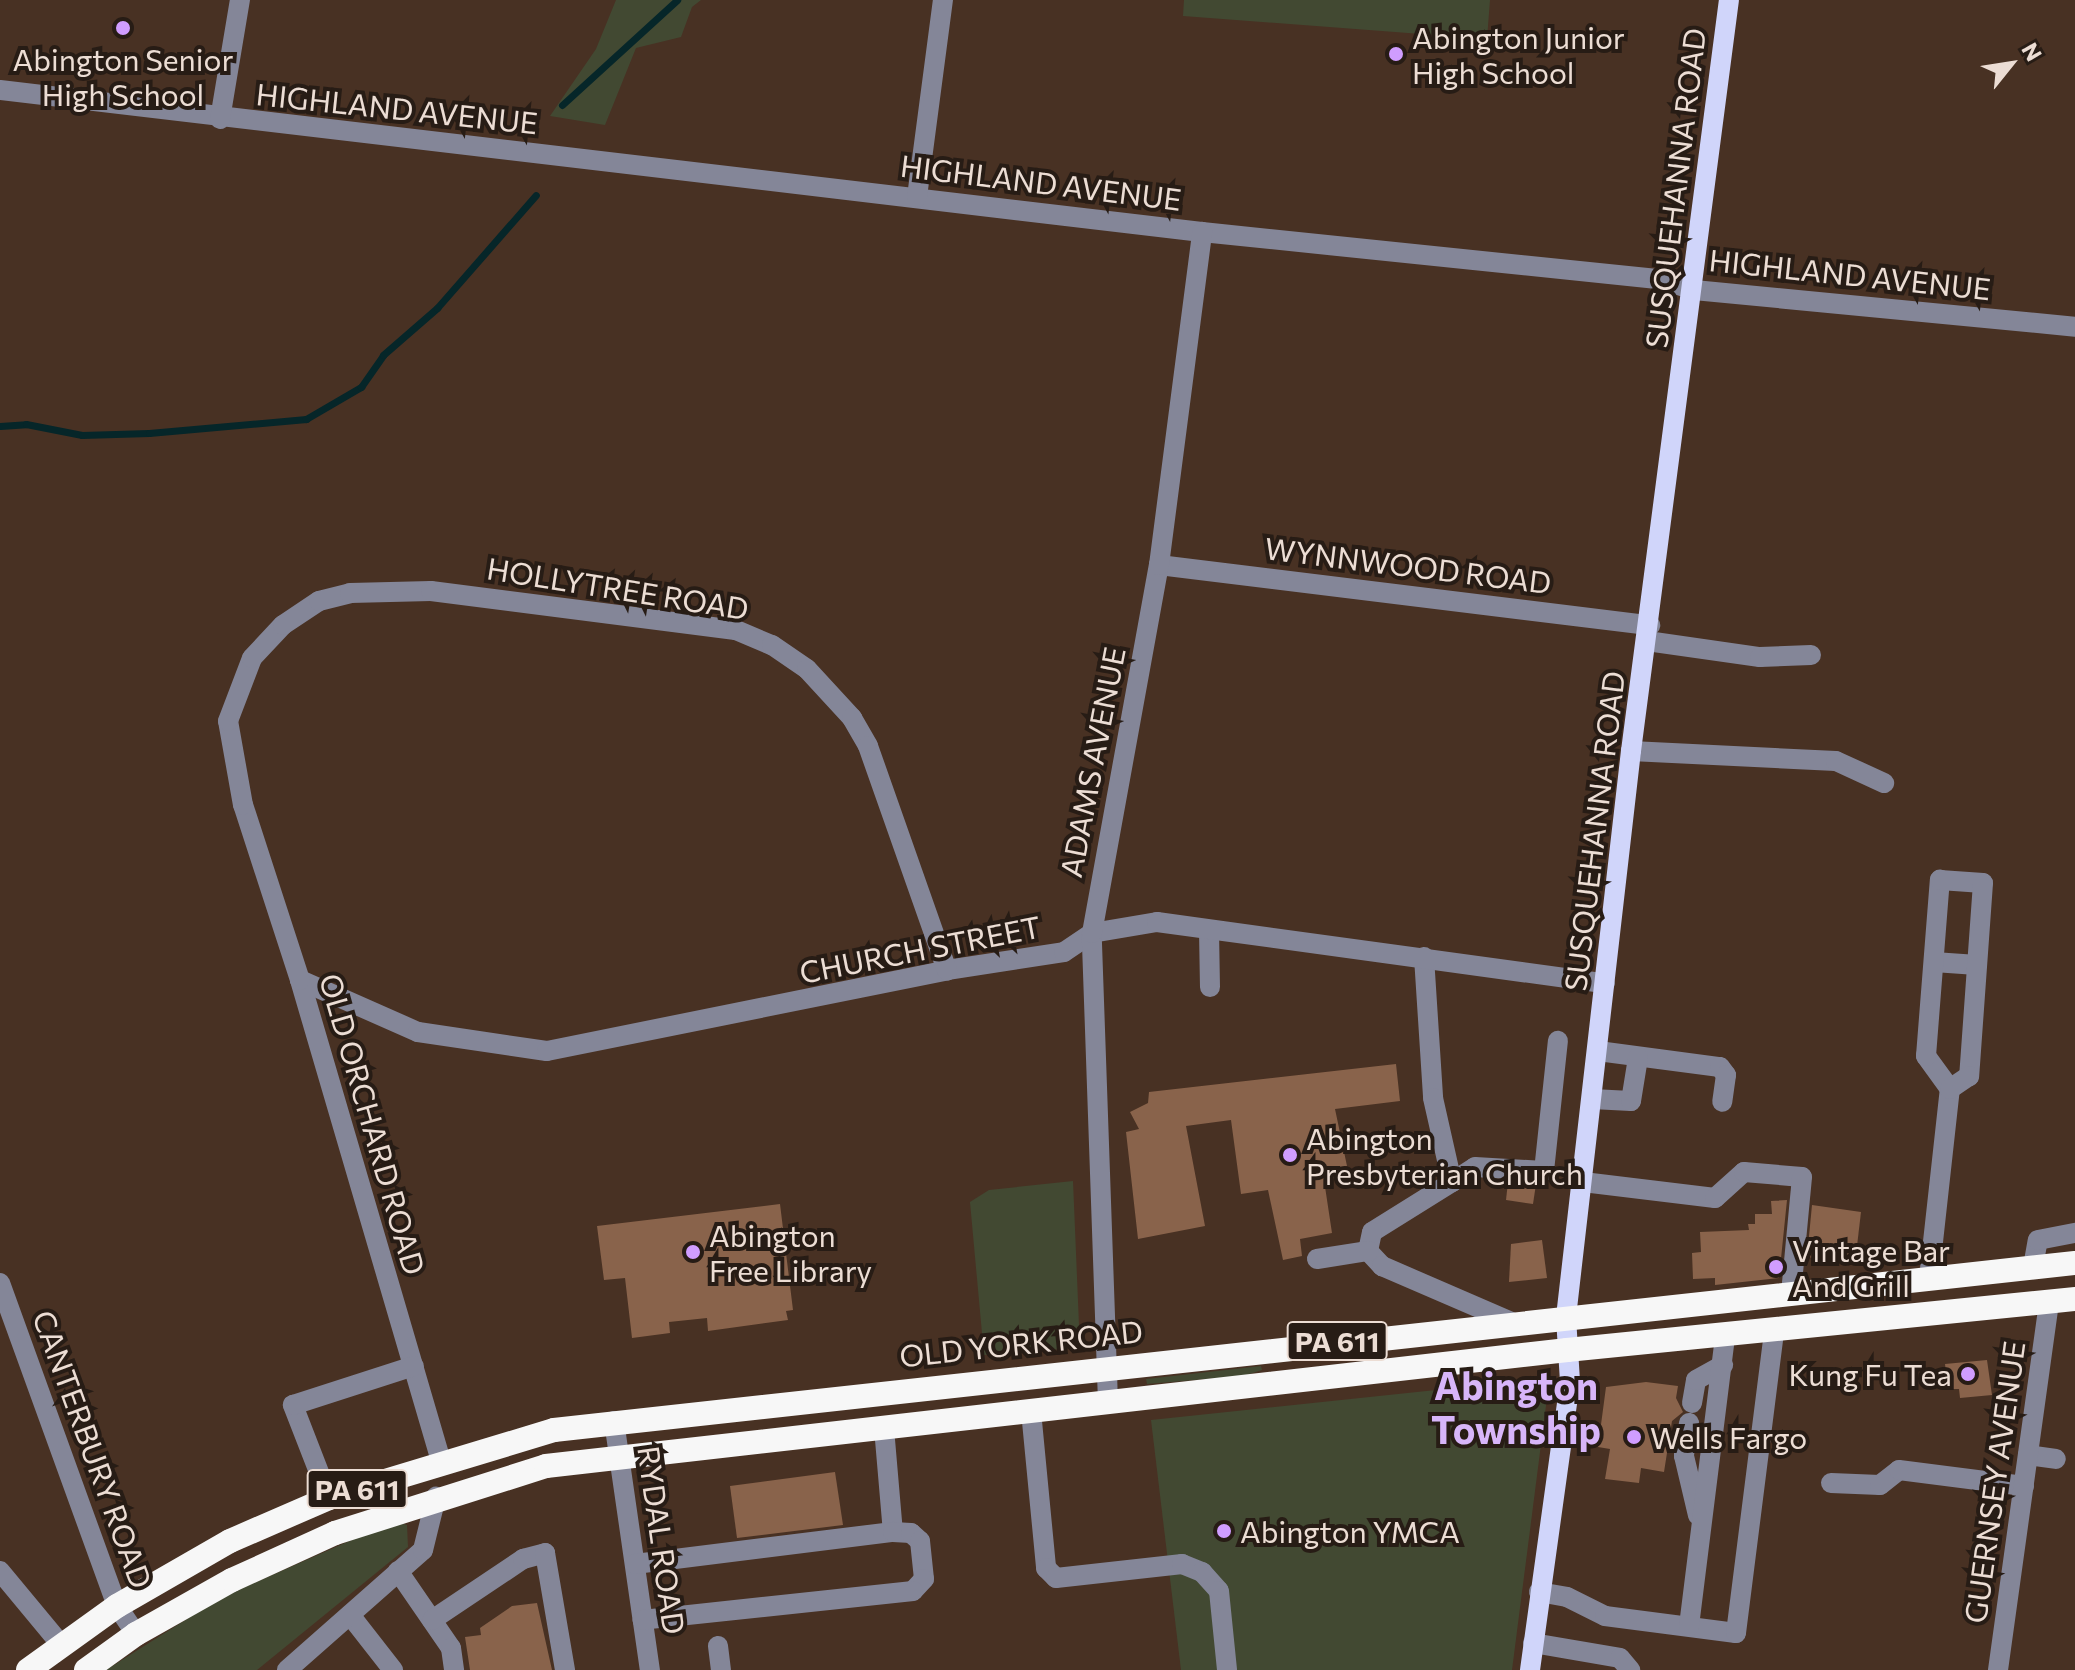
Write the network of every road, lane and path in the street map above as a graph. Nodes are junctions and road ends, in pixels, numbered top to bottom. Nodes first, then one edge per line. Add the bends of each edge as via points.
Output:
1 (240, 0) edge
2 (943, 0) edge
3 (1729, 0) edge
4 (0, 90) edge
5 (220, 119) junction
6 (917, 197) junction
7 (1202, 232) junction
8 (1694, 290) junction
9 (2075, 327) edge
10 (1159, 565) junction
11 (1648, 633) junction
12 (1811, 655) dead end
13 (1631, 751) junction
14 (1884, 783) dead end
15 (243, 805) joint
16 (1209, 930) junction
17 (1092, 933) junction
18 (1424, 957) junction
19 (1934, 962) junction
20 (1977, 965) junction
21 (947, 970) junction
22 (300, 980) junction
23 (1605, 983) junction
24 (1210, 987) dead end
25 (1558, 1041) dead end
26 (1598, 1051) junction
27 (1638, 1058) junction
28 (1950, 1089) junction
29 (1592, 1099) junction
30 (1722, 1102) dead end
31 (1452, 1182) junction
32 (1583, 1182) junction
33 (2075, 1233) edge
34 (1368, 1251) junction
35 (1317, 1259) dead end
36 (2075, 1263) edge
37 (2033, 1267) junction
38 (1929, 1278) junction
39 (0, 1283) edge
40 (1791, 1293) junction
41 (2075, 1299) edge
42 (2049, 1302) junction
43 (1566, 1317) junction
44 (1514, 1323) junction
45 (1774, 1331) junction
46 (1725, 1336) junction
47 (1567, 1350) junction
48 (1108, 1365) junction
49 (1723, 1365) junction
50 (414, 1366) junction
51 (1108, 1402) junction
52 (1031, 1411) junction
53 (614, 1421) junction
54 (884, 1428) junction
55 (2028, 1455) junction
56 (620, 1458) junction
57 (2056, 1459) dead end
58 (441, 1461) junction
59 (1831, 1483) dead end
60 (2024, 1486) junction
61 (436, 1497) junction
62 (329, 1498) junction
63 (1701, 1530) junction
64 (893, 1532) junction
65 (635, 1564) junction
66 (0, 1571) edge
67 (398, 1571) junction
68 (1539, 1592) junction
69 (117, 1606) junction
70 (350, 1615) junction
71 (432, 1620) junction
72 (643, 1620) junction
73 (1689, 1626) junction
74 (136, 1634) junction
75 (1533, 1643) junction
76 (62, 1646) junction
77 (718, 1646) dead end
78 (650, 1669) edge
79 (28, 1670) edge
80 (86, 1670) edge
81 (287, 1670) edge
82 (393, 1670) edge
83 (454, 1670) edge
84 (565, 1670) edge
85 (721, 1670) edge
86 (1227, 1670) edge
87 (1530, 1670) edge
88 (1630, 1670) edge
89 (1998, 1670) edge

1 - 5 street
2 - 6 street
3 - 8 main road, SUSQUEHANNA ROAD
4 - 5 street, HIGHLAND AVENUE
5 - 6 street, HIGHLAND AVENUE
6 - 7 street, HIGHLAND AVENUE
7 - 8 street, HIGHLAND AVENUE via 1660,279
7 - 10 street, ADAMS AVENUE
8 - 9 street, HIGHLAND AVENUE
8 - 11 main road, SUSQUEHANNA ROAD
10 - 11 street, WYNNWOOD ROAD
10 - 17 street, ADAMS AVENUE
11 - 12 street, WYNNWOOD ROAD via 1760,657
11 - 13 main road, SUSQUEHANNA ROAD
13 - 14 street via 1836,761
13 - 23 main road, SUSQUEHANNA ROAD
15 - 21 street, HOLLYTREE ROAD via 228,721 252,658 283,625 319,601 350,593 431,591 736,630 807,669 852,718 882,779
15 - 22 street, OLD ORCHARD ROAD
16 - 17 street, CHURCH STREET via 1157,922
16 - 18 street, CHURCH STREET
16 - 24 street
17 - 21 street, CHURCH STREET via 1064,952
17 - 48 street, ADAMS AVENUE
18 - 23 street, CHURCH STREET
18 - 31 street via 1433,1098
19 - 20 street
19 - 20 street via 1940,880 1983,883
19 - 28 street via 1926,1056
20 - 28 street via 1969,1076
21 - 22 street, CHURCH STREET via 547,1051 418,1032
22 - 50 street, OLD ORCHARD ROAD
23 - 26 main road, SUSQUEHANNA ROAD
25 - 31 street via 1544,1171 1475,1167
26 - 27 street
26 - 29 main road, SUSQUEHANNA ROAD
27 - 29 street via 1631,1101
27 - 30 street via 1720,1067 1726,1075
28 - 38 street
29 - 32 main road, SUSQUEHANNA ROAD
31 - 34 street via 1372,1232
32 - 40 street via 1715,1198 1744,1172 1802,1177
32 - 43 main road, SUSQUEHANNA ROAD
33 - 37 street via 2038,1240
34 - 35 street
34 - 44 street via 1382,1266
36 - 37 highway, OLD YORK ROAD / PA 611
37 - 38 highway, OLD YORK ROAD / PA 611
38 - 40 highway, OLD YORK ROAD / PA 611
39 - 69 street, CANTERBURY ROAD
40 - 43 highway, OLD YORK ROAD / PA 611
41 - 42 highway, PA 611
42 - 45 highway, PA 611
42 - 55 street, GUERNSEY AVENUE
43 - 44 highway, OLD YORK ROAD / PA 611
43 - 47 main road, SUSQUEHANNA ROAD
44 - 48 highway, OLD YORK ROAD / PA 611
45 - 46 highway, PA 611
45 - 73 street via 1736,1633
46 - 47 highway, PA 611
46 - 49 street
47 - 51 highway, PA 611
47 - 68 main road, SUSQUEHANNA ROAD via 1570,1381
48 - 51 street, ADAMS AVENUE
48 - 53 highway, OLD YORK ROAD / PA 611
49 - 63 street
49 - 63 street via 1696,1380 1684,1456
50 - 58 street, OLD ORCHARD ROAD
50 - 62 street via 293,1405
51 - 52 highway, PA 611
52 - 54 highway, PA 611
52 - 86 street via 1046,1568 1056,1578 1182,1564 1202,1572 1219,1591
53 - 56 street, RYDAL ROAD
53 - 58 highway, OLD YORK ROAD / PA 611 via 554,1430
54 - 56 highway, PA 611
54 - 64 street
55 - 57 street
55 - 60 street, GUERNSEY AVENUE
56 - 61 highway, PA 611 via 546,1466
56 - 65 street, RYDAL ROAD
58 - 62 highway, OLD YORK ROAD / PA 611
59 - 60 street via 1880,1485 1899,1470
60 - 89 street, GUERNSEY AVENUE
61 - 67 street via 423,1550
61 - 74 highway, PA 611 via 322,1539 232,1580
62 - 69 highway, OLD YORK ROAD / PA 611 via 230,1541
63 - 73 street
64 - 65 street
64 - 72 street via 911,1533 920,1541 924,1579 913,1591
65 - 72 street, RYDAL ROAD
66 - 76 street
67 - 70 street
67 - 71 street
68 - 73 street via 1567,1597 1605,1616
68 - 75 main road, SUSQUEHANNA ROAD
69 - 74 street, CANTERBURY ROAD
69 - 76 highway, OLD YORK ROAD / PA 611
70 - 81 street
70 - 82 street
71 - 83 street via 451,1648
71 - 84 street via 523,1559 545,1553
72 - 78 street, RYDAL ROAD
74 - 80 highway, PA 611
75 - 87 main road, SUSQUEHANNA ROAD
75 - 88 street via 1620,1658
76 - 79 highway, OLD YORK ROAD / PA 611
77 - 85 street

